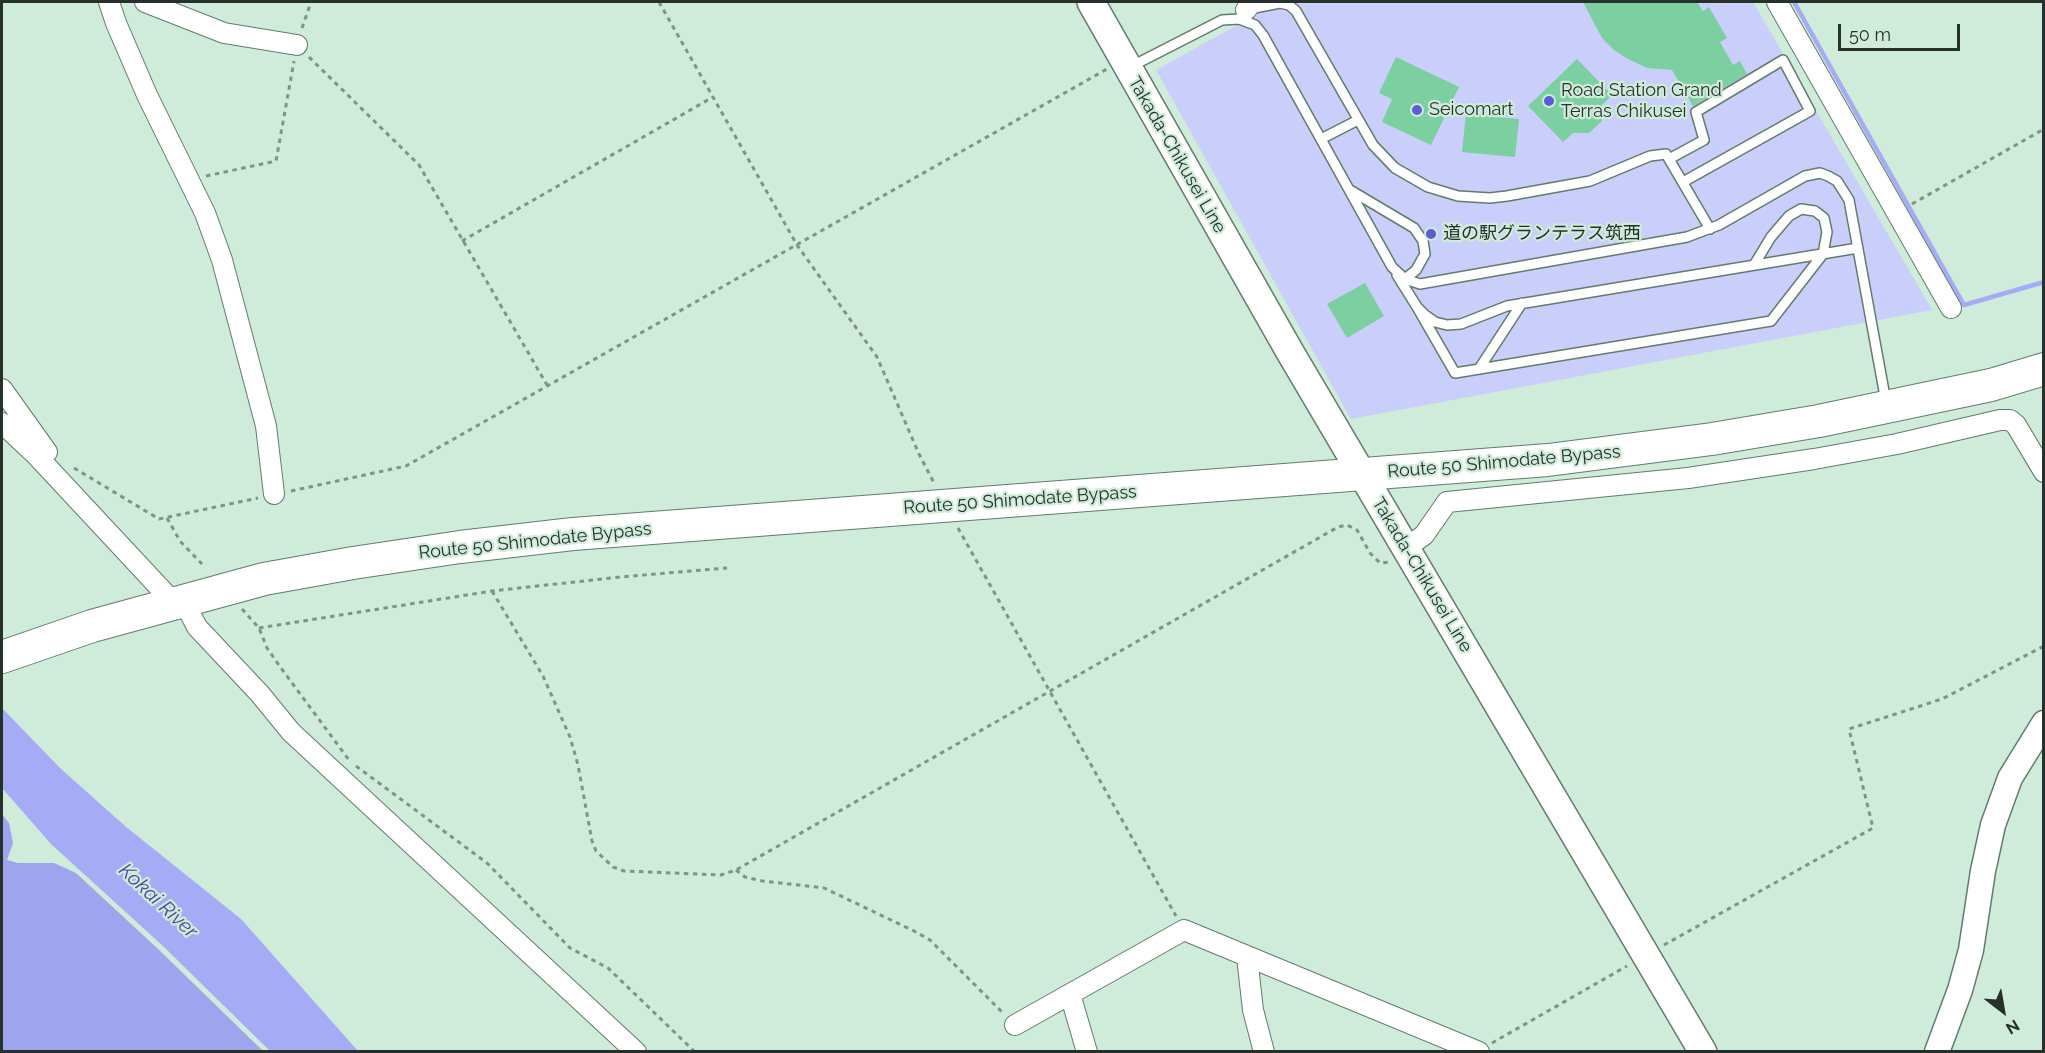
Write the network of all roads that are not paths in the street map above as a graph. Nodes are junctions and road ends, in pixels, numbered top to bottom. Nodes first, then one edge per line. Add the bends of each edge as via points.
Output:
1 (109, 2) edge
2 (145, 2) edge
3 (1091, 2) edge
4 (1777, 2) edge
5 (1249, 6) edge
6 (1222, 20) junction
7 (297, 45) road end
8 (1126, 64) junction
9 (1358, 120) junction
10 (1321, 139) junction
11 (1669, 159) junction
12 (1683, 182) junction
13 (1349, 189) junction
14 (1710, 229) junction
15 (1858, 248) junction
16 (1823, 254) junction
17 (1754, 265) junction
18 (1392, 267) junction
19 (1405, 279) junction
20 (1522, 303) junction
21 (1417, 307) junction
22 (1951, 308) dead end
23 (1479, 369) junction
24 (2043, 369) edge
25 (2, 389) edge
26 (1887, 408) junction
27 (2, 423) edge
28 (46, 452) road end
29 (2043, 472) edge
30 (1363, 475) junction
31 (274, 494) road end
32 (1408, 551) junction
33 (173, 603) junction
34 (2, 657) edge
35 (2043, 723) edge
36 (1247, 957) junction
37 (1070, 994) junction
38 (1015, 1025) road end
39 (1478, 1051) edge
40 (636, 1052) edge
41 (1087, 1052) edge
42 (1264, 1052) edge
43 (1703, 1052) edge
44 (1937, 1052) edge

1 - 31 street via 147,95 205,213 222,260 266,426
2 - 7 street via 224,33
3 - 8 main road, Takada-Chikusei Line
4 - 22 street
5 - 6 lane
5 - 9 lane via 1280,3 1296,11
6 - 8 lane
6 - 10 lane via 1239,19 1255,25
8 - 30 main road, Takada-Chikusei Line
9 - 10 lane
9 - 11 lane via 1373,145 1395,168 1428,187 1458,196 1490,198 1569,186 1658,153
10 - 13 lane
11 - 12 lane
11 - 12 lane via 1704,140 1696,112 1783,60 1810,111
12 - 14 lane
13 - 18 lane
13 - 19 lane via 1414,228 1423,242 1425,254
14 - 15 lane via 1805,176 1820,173 1837,181 1850,200
14 - 19 lane via 1687,237 1430,283
15 - 16 lane
15 - 26 lane
16 - 17 lane
16 - 17 lane via 1827,232 1824,218 1815,211 1801,209 1789,216 1771,237
16 - 23 lane via 1771,321
17 - 20 lane
18 - 19 lane
18 - 21 lane
20 - 21 lane via 1447,325 1435,322
20 - 23 lane
21 - 23 lane via 1455,373
24 - 26 highway, Route 50 Shimodate Bypass
25 - 28 street
26 - 30 highway, Route 50 Shimodate Bypass via 1627,451
27 - 33 street
29 - 32 street via 2016,425 2000,420 1885,446 1722,473 1448,502
30 - 32 main road, Takada-Chikusei Line
30 - 33 highway, Route 50 Shimodate Bypass via 573,534 353,563 264,579
32 - 43 main road, Takada-Chikusei Line
33 - 34 highway, Route 50 Shimodate Bypass
33 - 40 street via 291,732
35 - 44 street via 2010,778 1993,825 1971,950
36 - 37 street via 1184,930
36 - 39 street
36 - 42 street via 1253,1010
37 - 38 street
37 - 41 street

